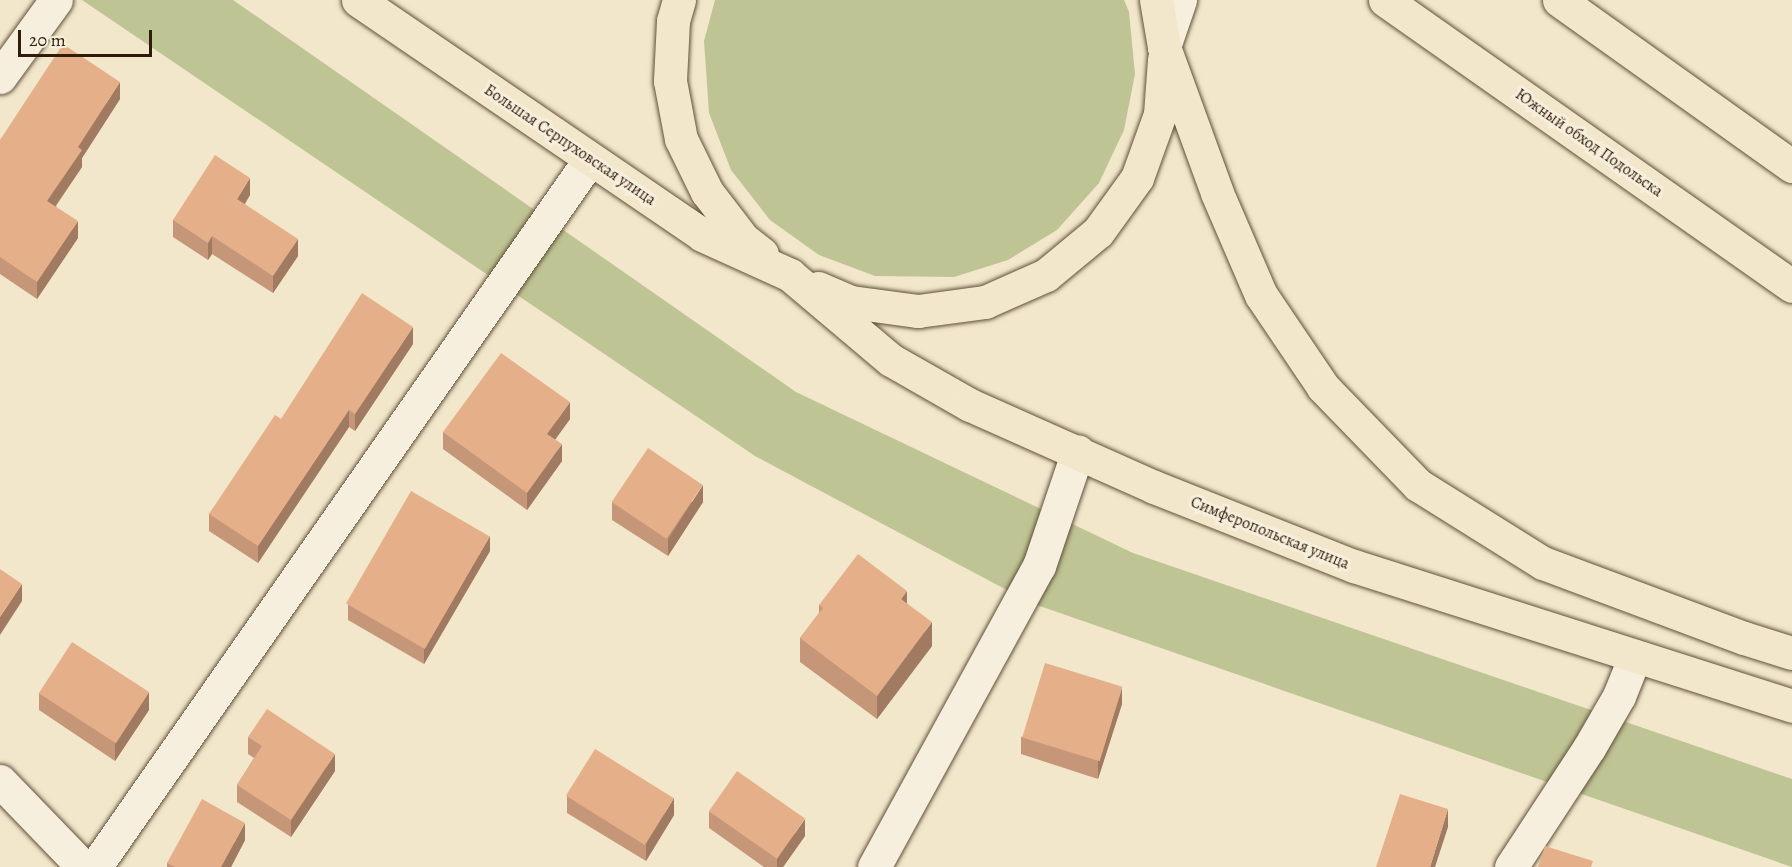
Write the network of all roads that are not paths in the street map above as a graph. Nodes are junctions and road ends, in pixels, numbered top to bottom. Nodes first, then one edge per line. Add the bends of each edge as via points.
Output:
1 (56, 0) edge
2 (358, 0) edge
3 (680, 0) edge
4 (1156, 0) edge
5 (1180, 0) edge
6 (1385, 0) edge
7 (1559, 0) edge
8 (1164, 47) junction
9 (0, 77) edge
10 (590, 159) junction
11 (1792, 166) edge
12 (790, 275) junction
13 (1792, 286) edge
14 (1078, 451) junction
15 (1792, 653) edge
16 (1635, 656) junction
17 (1792, 706) edge
18 (0, 781) edge
19 (83, 867) edge
20 (95, 867) edge
21 (873, 867) edge
22 (1511, 867) edge

1 - 9 lane
2 - 10 main road, Большая Серпуховская улица
3 - 12 main road via 673,21 670,81 681,139 707,192 743,239
4 - 8 main road
5 - 8 lane
6 - 13 main road, Южный обход Подольска
7 - 11 main road
8 - 12 main road via 1160,114 1137,178 1098,232 1046,275 985,302 918,311 851,302
8 - 15 main road via 1217,193 1261,295 1323,387 1418,485 1543,563
10 - 12 main road, Большая Серпуховская улица via 702,235
10 - 20 lane
12 - 14 main road, Симферопольская улица via 891,360 970,405
14 - 16 main road, Симферопольская улица via 1154,487 1354,566
14 - 21 lane via 1039,566
16 - 17 main road, Симферопольская улица
16 - 22 lane via 1601,727
18 - 19 lane

